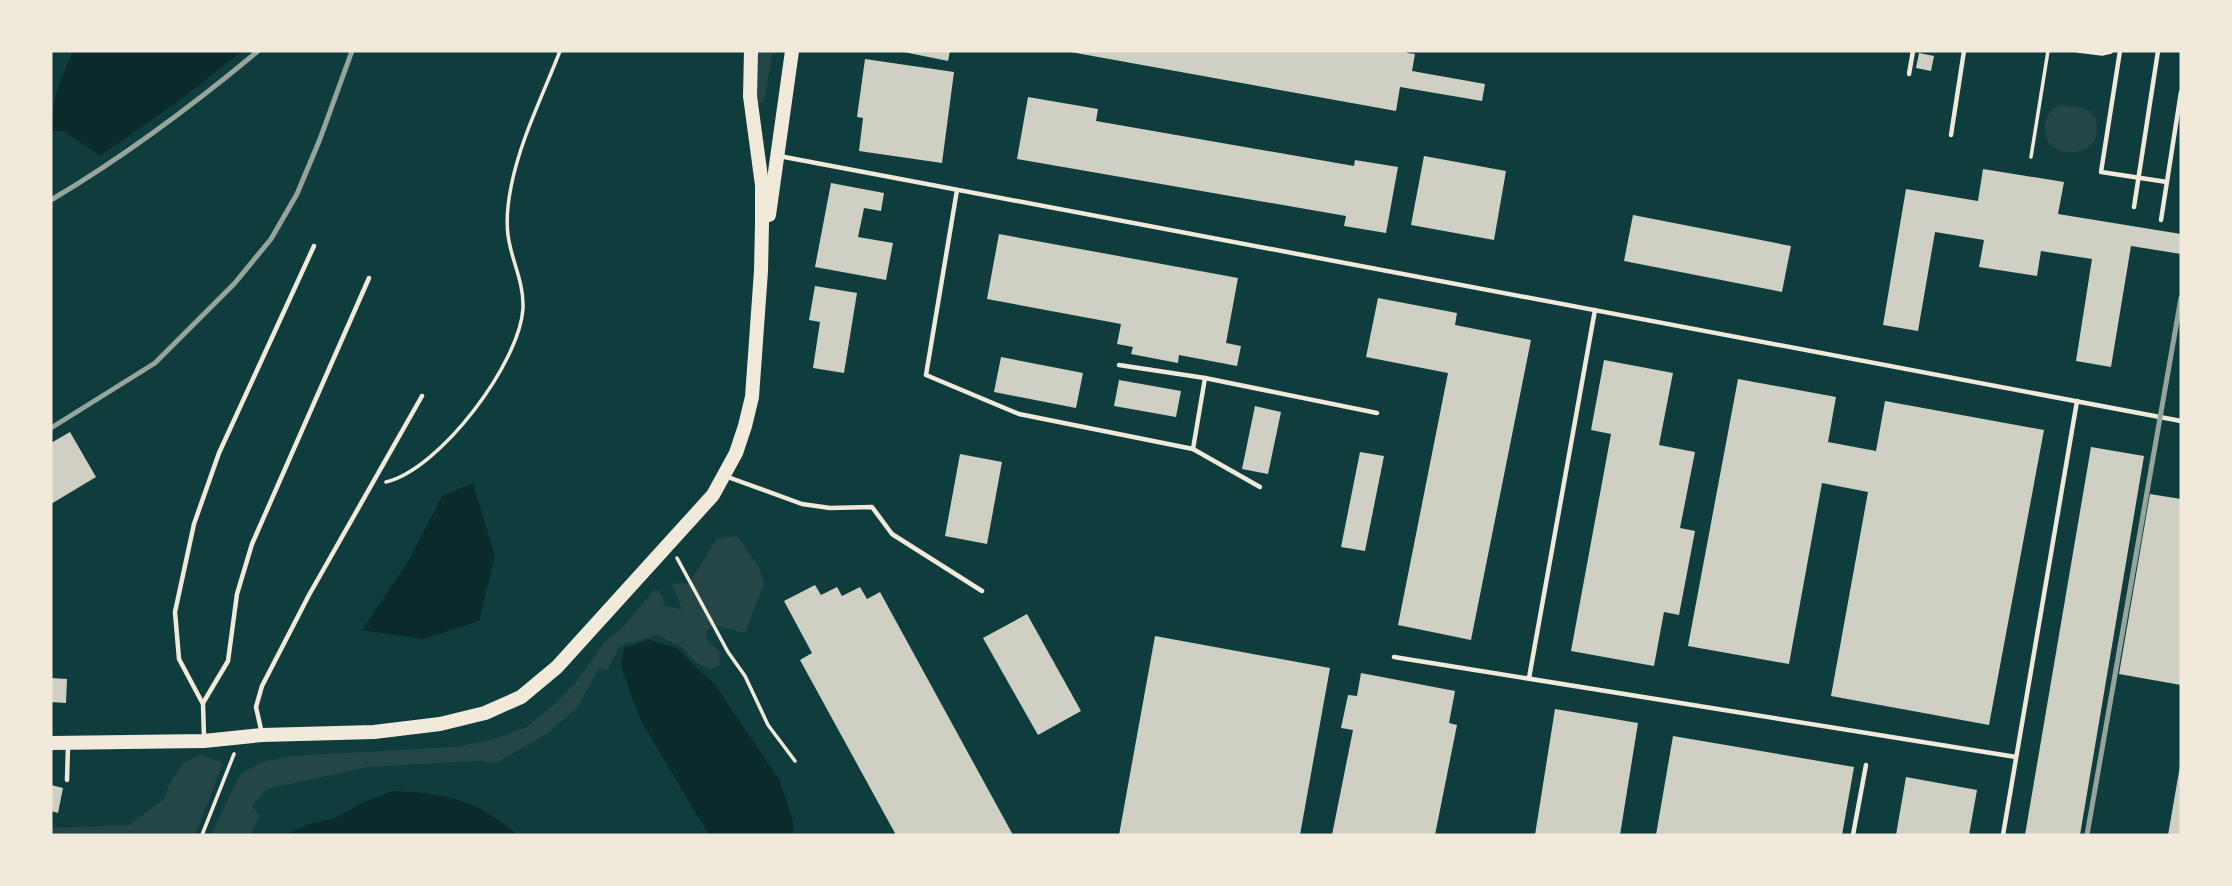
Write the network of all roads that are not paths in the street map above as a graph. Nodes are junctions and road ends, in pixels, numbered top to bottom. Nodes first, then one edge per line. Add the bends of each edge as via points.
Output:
1 (751, 51) edge
2 (792, 51) edge
3 (1913, 51) edge
4 (1964, 51) edge
5 (2120, 51) edge
6 (2158, 51) edge
7 (1909, 74) dead end
8 (2181, 92) edge
9 (1951, 135) dead end
10 (778, 156) junction
11 (2138, 178) junction
12 (2167, 182) junction
13 (957, 190) junction
14 (2134, 207) dead end
15 (2161, 220) dead end
16 (314, 246) dead end
17 (761, 271) junction
18 (369, 278) dead end
19 (1595, 310) junction
20 (1119, 365) dead end
21 (1205, 378) junction
22 (422, 396) dead end
23 (2077, 401) junction
24 (1377, 413) dead end
25 (2181, 421) edge
26 (1193, 449) junction
27 (724, 476) junction
28 (1260, 487) dead end
29 (982, 591) dead end
30 (1394, 657) dead end
31 (1529, 678) junction
32 (203, 704) junction
33 (262, 735) junction
34 (204, 740) junction
35 (69, 743) junction
36 (51, 744) edge
37 (2016, 757) junction
38 (1866, 765) dead end
39 (66, 780) dead end
40 (1853, 835) edge
41 (2003, 835) edge

1 - 17 main road via 751,96 762,185
2 - 10 main road
3 - 7 lane
4 - 9 lane
5 - 11 lane via 2101,172
6 - 11 lane
8 - 12 lane
10 - 13 lane
10 - 17 main road
11 - 12 lane
11 - 14 lane
12 - 15 lane
13 - 19 lane
13 - 26 lane via 926,375 1019,414
16 - 32 lane via 219,453 194,524 175,612 179,659
17 - 27 main road via 751,397 736,453
18 - 32 lane via 252,544 237,594 228,661
19 - 23 lane
19 - 31 lane
20 - 21 lane
21 - 24 lane
21 - 26 lane
22 - 33 lane via 262,686 256,707
23 - 25 lane
23 - 37 lane
26 - 28 lane
27 - 29 lane via 803,504 872,507 892,534
27 - 33 main road via 713,495 557,667 521,697 485,713 440,724 374,732
30 - 31 lane
31 - 37 lane
32 - 34 lane
33 - 34 main road
34 - 35 main road
35 - 36 main road
35 - 39 lane
37 - 41 lane
38 - 40 lane

